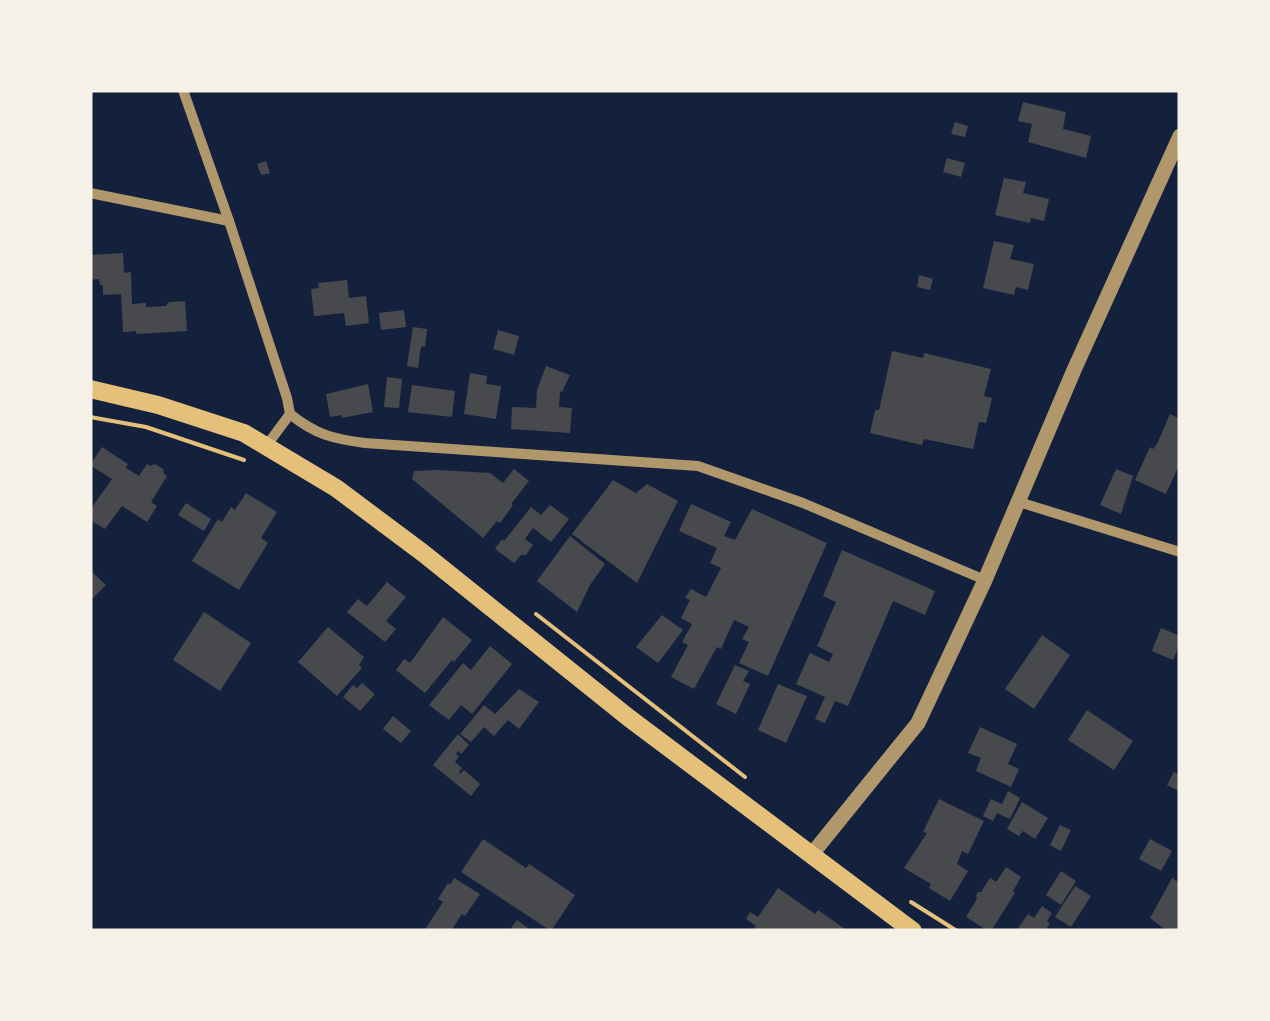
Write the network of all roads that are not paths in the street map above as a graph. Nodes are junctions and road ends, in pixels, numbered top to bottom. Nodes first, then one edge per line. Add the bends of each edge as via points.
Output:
1 (184, 90) edge
2 (1180, 136) edge
3 (90, 194) edge
4 (230, 221) junction
5 (90, 389) edge
6 (290, 414) junction
7 (267, 445) junction
8 (1020, 502) junction
9 (1180, 552) edge
10 (985, 580) junction
11 (812, 854) junction
12 (914, 931) edge

1 - 4 street
2 - 8 street
3 - 4 street
4 - 6 street
5 - 7 main road via 244,432
6 - 7 street
6 - 10 street via 308,429 366,443 698,466
7 - 11 main road via 423,553
8 - 9 street
8 - 10 street
10 - 11 street via 918,722
11 - 12 main road

